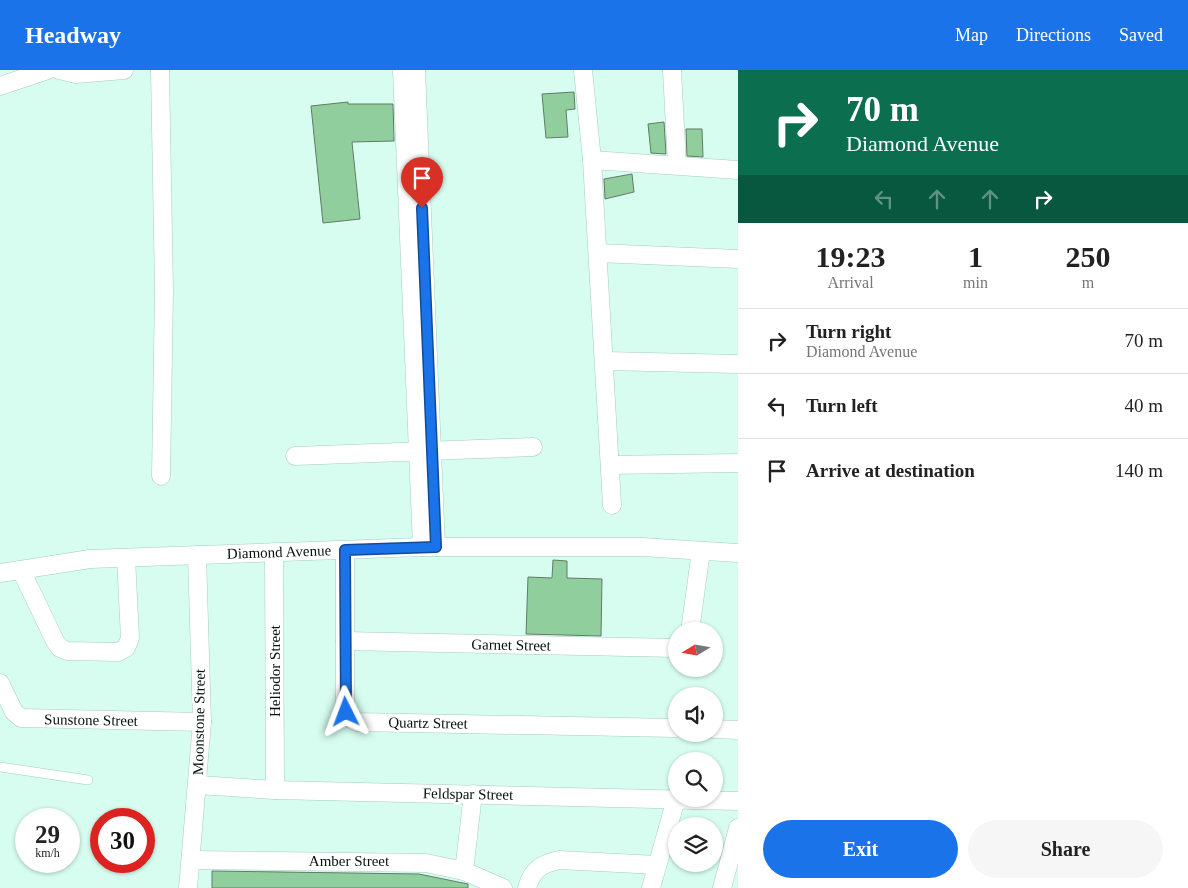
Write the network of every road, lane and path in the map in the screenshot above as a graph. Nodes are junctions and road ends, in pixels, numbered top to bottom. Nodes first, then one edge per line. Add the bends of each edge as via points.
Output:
1 (48, 70) edge
2 (58, 70) edge
3 (124, 70) edge
4 (160, 70) edge
5 (402, 70) edge
6 (416, 70) edge
7 (583, 70) edge
8 (672, 70) edge
9 (0, 86) edge
10 (412, 149) junction
11 (592, 160) junction
12 (677, 165) junction
13 (738, 170) edge
14 (598, 253) junction
15 (738, 259) edge
16 (605, 361) junction
17 (738, 364) edge
18 (533, 447) dead end
19 (425, 451) junction
20 (295, 456) dead end
21 (738, 463) edge
22 (610, 465) junction
23 (161, 476) dead end
24 (612, 505) dead end
25 (429, 547) junction
26 (345, 550) junction
27 (701, 550) junction
28 (274, 552) junction
29 (738, 553) edge
30 (197, 555) junction
31 (126, 558) junction
32 (21, 570) junction
33 (0, 573) edge
34 (691, 622) edge
35 (345, 642) junction
36 (668, 648) edge
37 (0, 683) edge
38 (202, 722) junction
39 (668, 728) edge
40 (723, 729) edge
41 (738, 730) edge
42 (0, 767) edge
43 (88, 780) dead end
44 (198, 785) junction
45 (276, 790) junction
46 (473, 794) junction
47 (668, 799) edge
48 (723, 801) edge
49 (738, 801) edge
50 (674, 807) edge
51 (738, 828) edge
52 (191, 860) junction
53 (657, 865) junction
54 (464, 871) junction
55 (188, 888) edge
56 (502, 888) edge
57 (528, 888) edge
58 (651, 888) edge
59 (722, 888) edge

1 - 9 street
2 - 3 street via 76,74
4 - 23 street via 164,290
5 - 10 street
6 - 10 street
7 - 11 street
8 - 12 street
10 - 19 street
11 - 12 street
11 - 14 street
12 - 13 street
14 - 15 street
14 - 16 street
16 - 17 street
16 - 22 street
18 - 19 street
19 - 20 street
19 - 25 street
21 - 22 street
22 - 24 street
25 - 26 street, Diamond Avenue
25 - 27 street, Diamond Avenue via 588,546
26 - 28 street, Diamond Avenue
26 - 35 street, Quartz Street
27 - 29 street, Diamond Avenue
27 - 34 street
28 - 30 street, Diamond Avenue
28 - 45 street, Heliodor Street
30 - 31 street, Diamond Avenue
30 - 38 street, Moonstone Street
31 - 32 street, Diamond Avenue
31 - 32 street via 130,638 126,648 118,652 60,648
32 - 33 street, Diamond Avenue
35 - 36 street, Garnet Street
35 - 39 street, Quartz Street via 345,707 348,717 357,722
37 - 38 street, Sunstone Street via 14,712 21,718
38 - 44 street, Moonstone Street
40 - 41 street
42 - 43 lane
44 - 45 street, Feldspar Street
44 - 52 street, Moonstone Street
45 - 46 street, Feldspar Street
46 - 47 street, Feldspar Street
46 - 54 street
48 - 49 street, Feldspar Street
50 - 53 street
51 - 59 street
52 - 54 street, Amber Street via 406,861
52 - 55 street, Moonstone Street
53 - 57 street via 560,860 540,866 533,872
53 - 58 street
54 - 56 street, Amber Street

